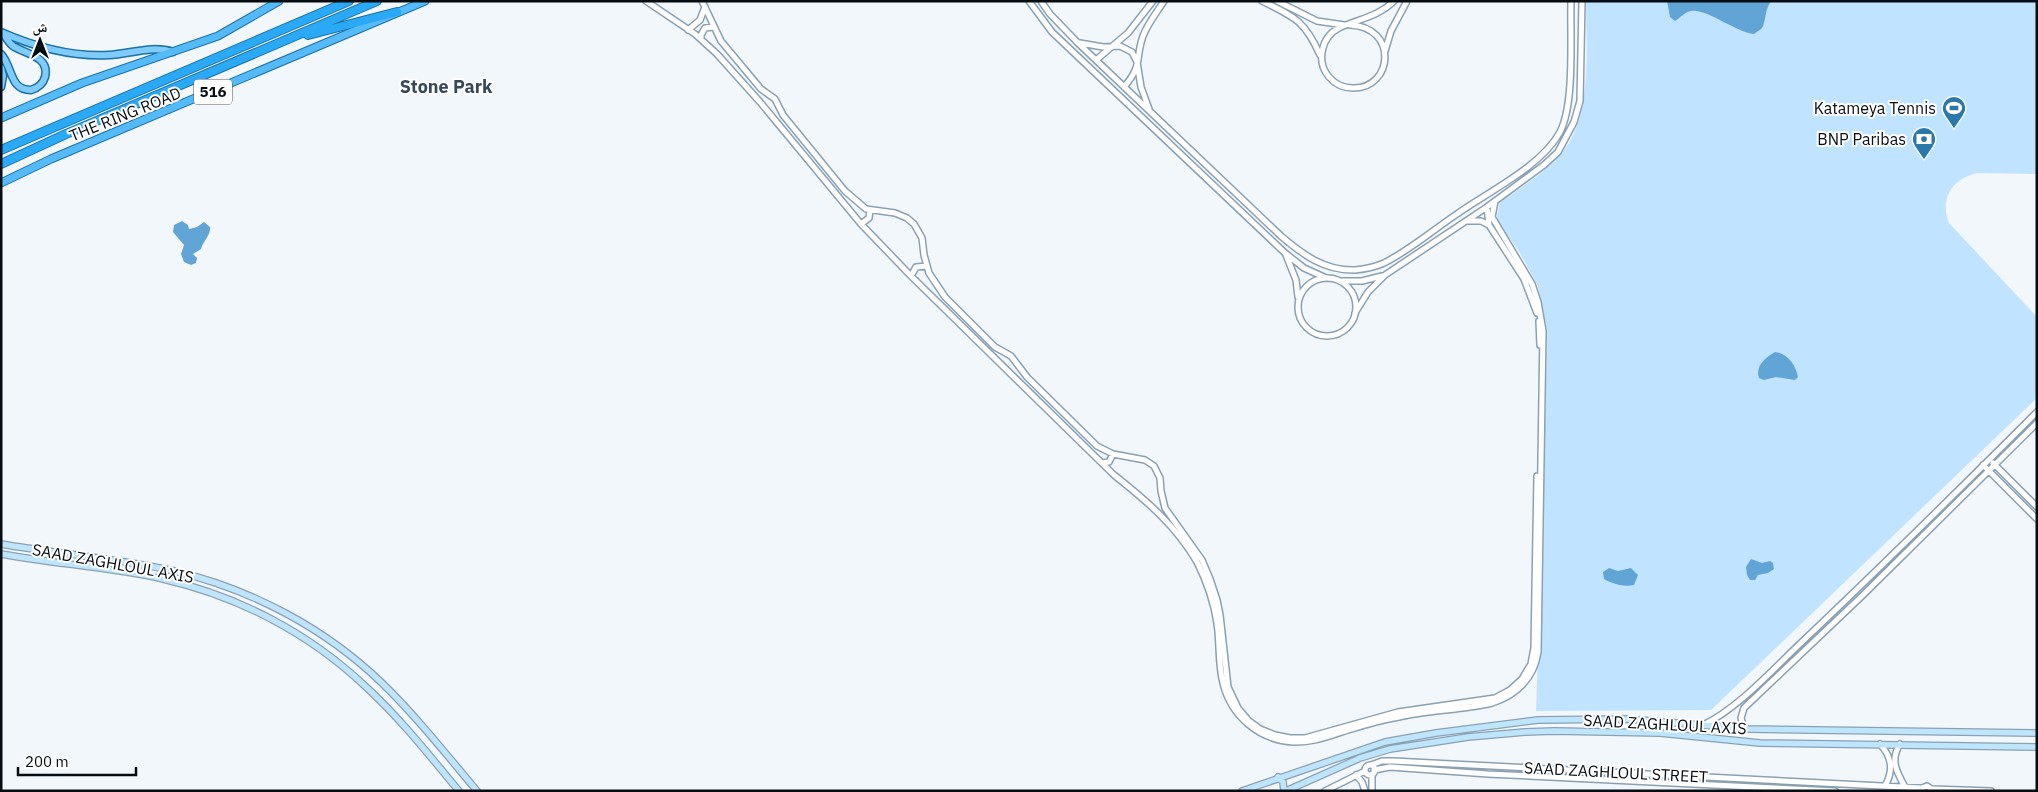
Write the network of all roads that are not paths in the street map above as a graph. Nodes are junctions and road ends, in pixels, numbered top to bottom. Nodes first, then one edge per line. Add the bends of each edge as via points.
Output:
1 (279, 1) edge
2 (350, 1) edge
3 (377, 1) edge
4 (425, 1) edge
5 (1029, 1) edge
6 (1041, 1) edge
7 (1153, 1) edge
8 (1164, 1) edge
9 (1262, 1) edge
10 (1277, 1) edge
11 (1394, 1) edge
12 (1407, 1) edge
13 (1571, 1) edge
14 (1582, 1) edge
15 (647, 2) edge
16 (705, 3) edge
17 (397, 12) junction
18 (1348, 25) junction
19 (713, 27) junction
20 (688, 30) junction
21 (2, 33) edge
22 (701, 39) junction
23 (284, 42) junction
24 (1078, 43) junction
25 (1110, 46) junction
26 (1385, 51) junction
27 (173, 52) junction
28 (1, 54) edge
29 (1321, 57) junction
30 (1096, 60) junction
31 (1137, 67) junction
32 (1, 68) edge
33 (1, 87) edge
34 (1124, 87) junction
35 (1151, 112) junction
36 (1, 118) edge
37 (1, 150) edge
38 (1, 164) edge
39 (1507, 181) junction
40 (1, 183) edge
41 (1512, 187) junction
42 (1495, 201) junction
43 (1487, 207) junction
44 (870, 210) junction
45 (1467, 221) junction
46 (860, 224) junction
47 (1489, 225) junction
48 (1285, 253) junction
49 (927, 266) junction
50 (1385, 275) junction
51 (911, 276) junction
52 (1326, 278) junction
53 (1526, 278) junction
54 (1339, 280) junction
55 (1298, 301) junction
56 (1355, 313) junction
57 (2037, 412) edge
58 (2037, 423) edge
59 (1113, 454) junction
60 (1989, 459) junction
61 (1102, 464) junction
62 (1983, 465) junction
63 (1995, 465) junction
64 (1989, 471) junction
65 (1163, 500) junction
66 (2037, 507) edge
67 (1154, 508) junction
68 (2037, 519) edge
69 (1, 544) edge
70 (1, 554) edge
71 (1736, 703) junction
72 (1744, 708) junction
73 (1599, 719) junction
74 (1704, 725) junction
75 (1744, 729) junction
76 (1601, 731) junction
77 (2025, 733) junction
78 (2037, 733) edge
79 (1880, 744) junction
80 (1900, 744) junction
81 (2022, 747) junction
82 (2037, 747) edge
83 (1405, 761) junction
84 (1405, 768) junction
85 (1372, 770) junction
86 (1356, 775) junction
87 (1278, 777) junction
88 (1747, 778) junction
89 (1756, 779) junction
90 (1885, 786) junction
91 (1905, 787) junction
92 (1746, 788) edge
93 (1756, 788) edge
94 (1921, 790) edge
95 (1933, 790) edge
96 (459, 791) edge
97 (477, 791) edge
98 (1242, 791) edge
99 (1285, 791) edge
100 (1325, 791) edge
101 (1365, 791) edge
102 (1372, 791) edge
103 (1835, 791) edge
104 (1991, 791) edge

1 - 27 highway via 218,36
2 - 37 highway, THE RING ROAD / 516
3 - 23 highway, THE RING ROAD / 516
4 - 17 highway, THE RING ROAD / 516
5 - 48 street via 1052,32
6 - 24 street
7 - 25 street via 1128,33
8 - 31 street via 1143,36
9 - 29 street via 1303,25
10 - 18 street via 1317,21
11 - 18 street via 1376,14
12 - 26 street via 1391,31
13 - 39 street via 1568,110 1564,122 1547,150
14 - 41 street via 1582,87 1574,122 1558,152
15 - 20 street
16 - 19 street
16 - 20 street via 700,20
17 - 23 highway, 516
17 - 40 highway, THE RING ROAD / 516
18 - 26 street via 1359,25 1376,34
18 - 29 street via 1331,34
19 - 22 street via 705,28
19 - 44 street via 761,89 775,99 783,115 845,191 860,206
20 - 22 street
21 - 27 main road via 75,54 110,55 156,49
21 - 28 main road via 12,45 42,62 46,74 42,83 31,90 18,86
22 - 46 street via 746,86
23 - 38 highway, THE RING ROAD / 516
24 - 25 street
24 - 30 street
25 - 30 street
25 - 31 street via 1128,50 1135,57
26 - 29 street via 1380,74 1368,85 1355,88 1334,82 1324,69
27 - 36 highway via 91,80
30 - 34 street
31 - 34 street
31 - 35 street
32 - 33 main road
34 - 35 street
35 - 39 street via 1299,252 1334,268 1365,269 1390,260
39 - 41 street
41 - 42 street
42 - 43 street
42 - 53 street via 1492,217
43 - 45 street
43 - 47 street
44 - 46 street via 867,220
44 - 49 street via 895,213 914,224 922,238
45 - 47 street via 1481,221
45 - 50 street
46 - 51 street
47 - 53 street
48 - 52 street via 1304,268
48 - 55 street via 1296,280
49 - 51 street via 916,267
49 - 59 street via 945,297 995,347 1011,356 1027,377 1093,442
50 - 54 street via 1362,281
50 - 56 street via 1368,292
51 - 61 street
52 - 54 street
52 - 55 street via 1307,286
53 - 65 street via 1535,306 1540,340 1534,648 1528,670 1510,690 1488,699 1391,714 1305,738 1283,737 1260,729 1243,714 1230,694 1220,615 1210,579 1202,560 1171,517
53 - 67 street via 1538,302 1544,338 1538,652 1525,684 1512,694 1487,704 1391,718 1314,741 1282,741 1258,732 1240,717 1227,698 1222,682 1217,622 1197,563 1174,528
54 - 56 street via 1354,296
55 - 56 street via 1304,323 1322,335 1343,330
57 - 60 street
58 - 63 street
59 - 61 street via 1111,461
59 - 65 street via 1151,463 1160,478
60 - 62 street
60 - 63 street
61 - 67 street
62 - 64 street
62 - 71 street via 1858,590
63 - 64 street
63 - 66 street
64 - 68 street
64 - 72 street
65 - 67 street
69 - 97 main road, SAAD ZAGHLOUL AXIS via 173,571 219,584 280,610 371,673 418,721
70 - 96 main road, SAAD ZAGHLOUL AXIS via 164,579 210,592 266,616 318,648 364,685 406,728
71 - 72 street
71 - 74 street
72 - 75 street via 1741,718
73 - 74 main road, SAAD ZAGHLOUL AXIS
73 - 76 main road via 1596,726
73 - 87 main road, SAAD ZAGHLOUL AXIS via 1538,720 1407,738 1365,748
74 - 75 main road, SAAD ZAGHLOUL AXIS
75 - 77 main road, SAAD ZAGHLOUL AXIS via 1887,727
76 - 79 main road, SAAD ZAGHLOUL AXIS via 1674,733 1747,742
76 - 99 main road, SAAD ZAGHLOUL AXIS via 1525,732 1404,746 1360,758
77 - 78 main road, SAAD ZAGHLOUL AXIS
77 - 81 main road via 2027,741
79 - 80 main road, SAAD ZAGHLOUL AXIS
79 - 90 street via 1891,765 1890,778
80 - 81 main road, SAAD ZAGHLOUL AXIS
80 - 91 street via 1894,763
81 - 82 main road, SAAD ZAGHLOUL AXIS
83 - 84 street
83 - 85 street, SAAD ZAGHLOUL STREET via 1386,761
83 - 88 street, SAAD ZAGHLOUL STREET
84 - 85 street, SAAD ZAGHLOUL STREET
84 - 92 street, SAAD ZAGHLOUL STREET
85 - 86 street via 1366,766 1365,771
85 - 102 street
86 - 100 street
86 - 101 street
87 - 98 main road, SAAD ZAGHLOUL AXIS
87 - 99 main road
88 - 89 street, SAAD ZAGHLOUL STREET
88 - 92 street
89 - 90 street, SAAD ZAGHLOUL STREET
89 - 93 street
90 - 91 street, SAAD ZAGHLOUL STREET
91 - 94 street, SAAD ZAGHLOUL STREET
92 - 93 street, SAAD ZAGHLOUL STREET
93 - 103 street, SAAD ZAGHLOUL STREET
94 - 95 street, SAAD ZAGHLOUL STREET via 1927,786
95 - 104 street

